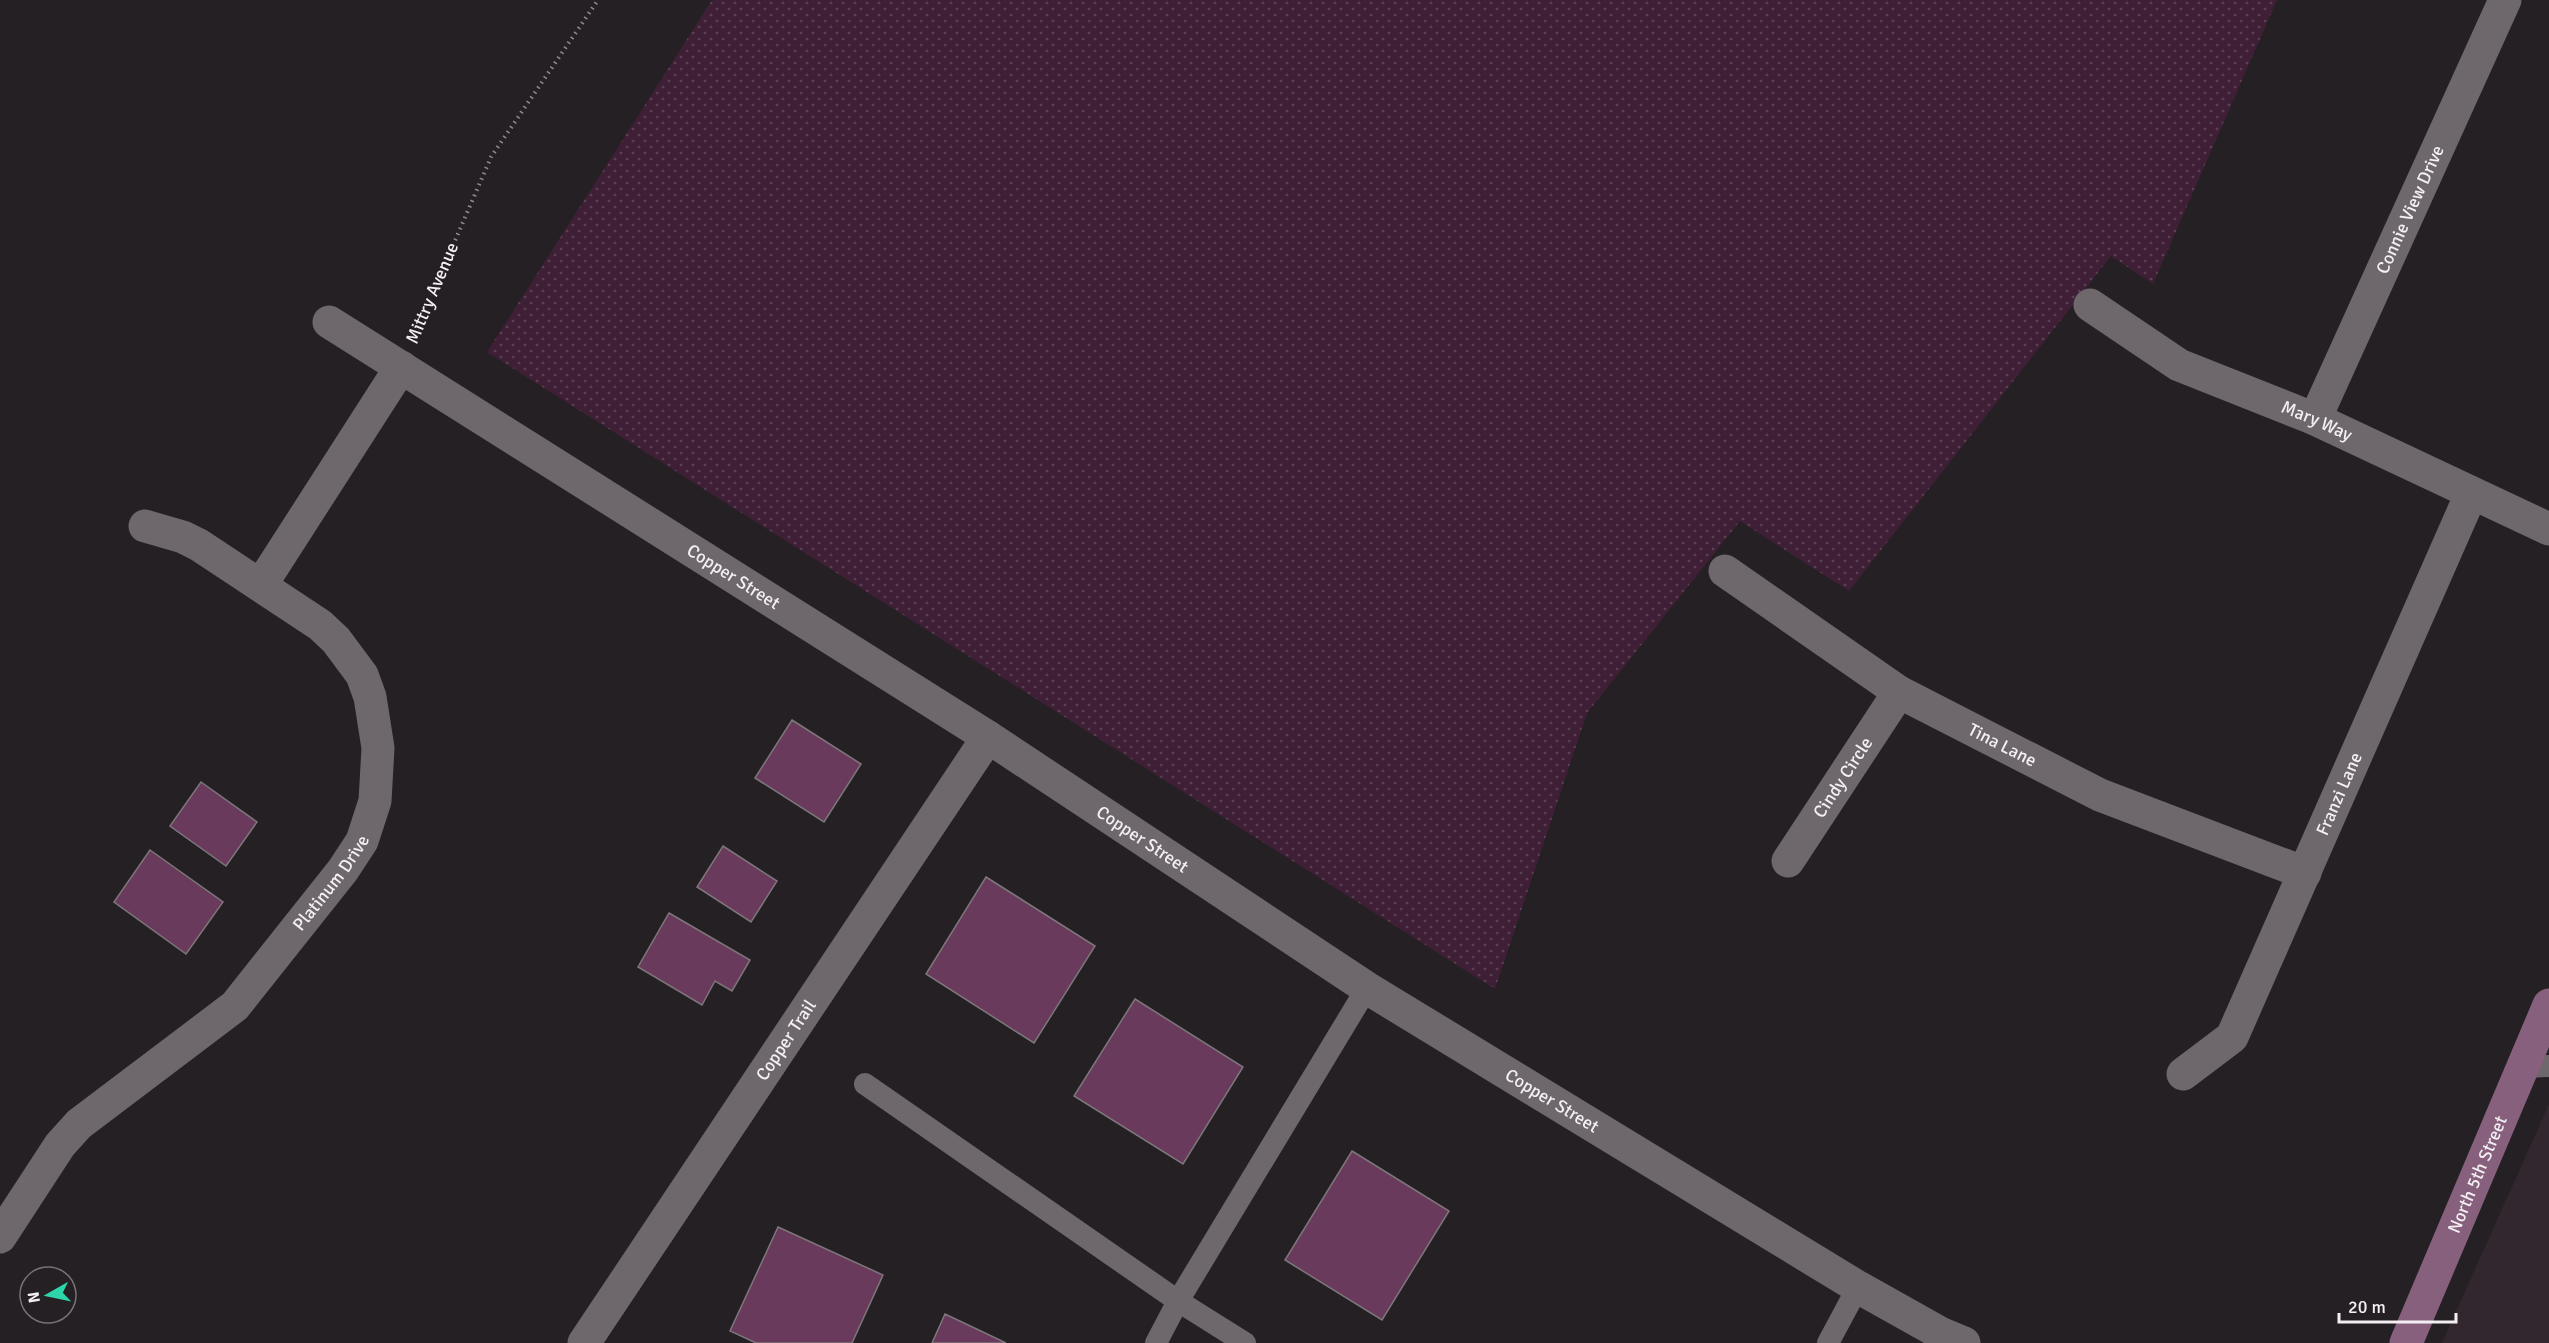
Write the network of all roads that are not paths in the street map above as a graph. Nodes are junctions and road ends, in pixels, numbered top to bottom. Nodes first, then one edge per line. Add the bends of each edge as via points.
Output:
1 (2505, 0) edge
2 (2090, 305) dead end
3 (329, 321) dead end
4 (401, 367) junction
5 (2315, 419) junction
6 (2471, 494) junction
7 (145, 526) dead end
8 (2549, 529) edge
9 (1725, 571) dead end
10 (261, 585) junction
11 (1899, 692) junction
12 (988, 737) junction
13 (1788, 861) dead end
14 (2305, 873) junction
15 (1367, 988) junction
16 (2549, 1005) edge
17 (2536, 1067) edge
18 (2183, 1074) dead end
19 (865, 1084) dead end
20 (0, 1237) edge
21 (1858, 1287) junction
22 (1178, 1301) junction
23 (584, 1343) edge
24 (1156, 1343) edge
25 (1245, 1343) edge
26 (1828, 1343) edge
27 (1964, 1343) edge
28 (2406, 1343) edge

1 - 5 street, Connie View Drive
2 - 5 street, Mary Way via 2179,365
3 - 4 street, Copper Street
4 - 10 street, Mittry Avenue
4 - 12 street, Copper Street
5 - 6 street, Mary Way
6 - 8 street, Mary Way
6 - 14 street, Franzi Lane
7 - 10 street, Platinum Drive via 199,545
9 - 11 street, Tina Lane
10 - 20 street, Platinum Drive via 320,625 362,675 375,718 378,774 375,801 362,841 315,907 235,1006 79,1124 60,1145
11 - 13 street, Cindy Circle
11 - 14 street, Tina Lane via 2100,795
12 - 15 street, Copper Street
12 - 23 street, Copper Trail
14 - 18 street, Franzi Lane via 2232,1037
15 - 21 street, Copper Street
15 - 22 lane
16 - 17 street, North 5th Street
17 - 28 street, North 5th Street
19 - 22 lane
21 - 26 lane
21 - 27 street, Copper Street
22 - 24 lane
22 - 25 lane

